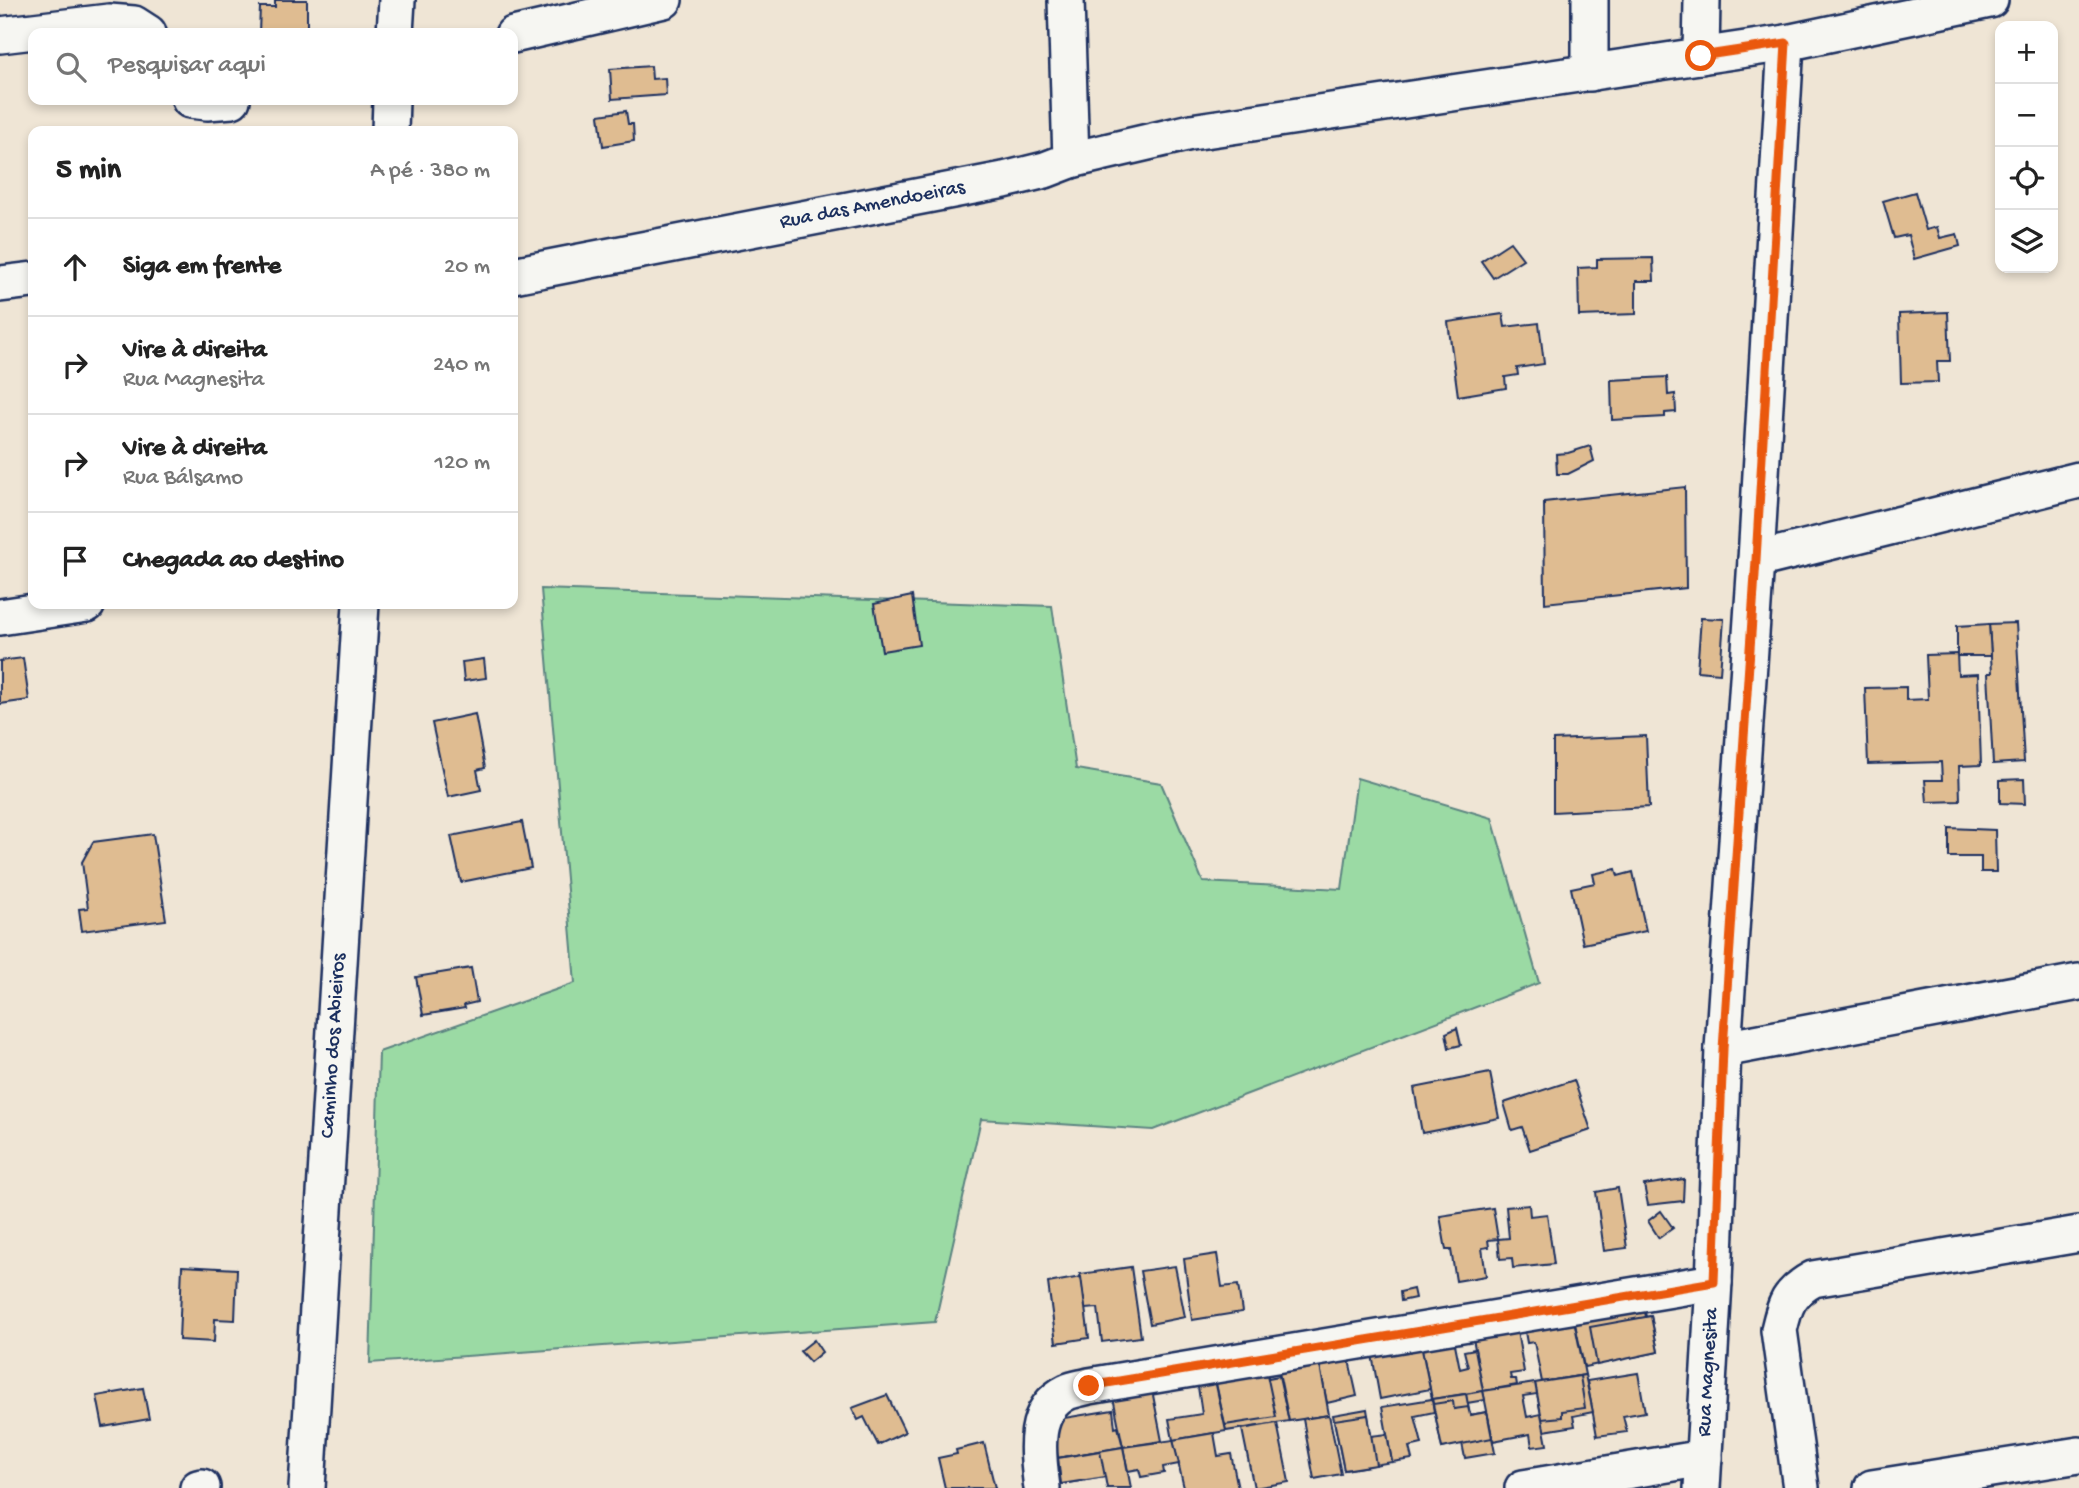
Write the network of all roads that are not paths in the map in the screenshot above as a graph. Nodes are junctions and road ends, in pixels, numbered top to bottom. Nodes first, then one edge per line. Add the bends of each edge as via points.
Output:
1 (397, 0) edge
2 (1066, 0) edge
3 (1590, 0) edge
4 (1702, 0) edge
5 (1990, 0) edge
6 (643, 2) edge
7 (54, 28) edge
8 (140, 28) edge
9 (395, 28) edge
10 (28, 31) edge
11 (0, 34) edge
12 (518, 34) edge
13 (1786, 43) junction
14 (1701, 56) junction
15 (1590, 73) junction
16 (391, 105) edge
17 (390, 126) edge
18 (1072, 160) junction
19 (518, 274) edge
20 (28, 281) edge
21 (0, 284) edge
22 (2079, 480) edge
23 (1756, 560) junction
24 (54, 609) edge
25 (361, 609) edge
26 (0, 617) edge
27 (2079, 982) edge
28 (1723, 1049) junction
29 (2079, 1234) edge
30 (1714, 1282) junction
31 (2079, 1455) edge
32 (1703, 1473) edge
33 (307, 1488) edge
34 (1042, 1488) edge
35 (1523, 1488) edge
36 (1801, 1488) edge
37 (1872, 1488) edge

1 - 9 street
2 - 18 street
3 - 15 street
4 - 14 street
5 - 13 street
6 - 12 street
7 - 8 street via 109,22
10 - 11 street
13 - 14 street, Rua das Amendoeiras
13 - 23 street, Rua Magnesita
14 - 15 street, Rua das Amendoeiras
15 - 18 street, Rua das Amendoeiras via 1191,132
16 - 17 street
18 - 19 street, Rua das Amendoeiras via 1004,180
20 - 21 street
22 - 23 street
23 - 28 street, Rua Magnesita
24 - 26 street
25 - 33 street, Caminho dos Abieiros
27 - 28 street
28 - 30 street, Rua Magnesita
29 - 36 street via 1813,1279 1796,1288 1784,1306 1779,1330
30 - 32 street, Rua Magnesita
30 - 34 street via 1066,1392 1049,1406 1039,1427
31 - 37 street
32 - 35 street

